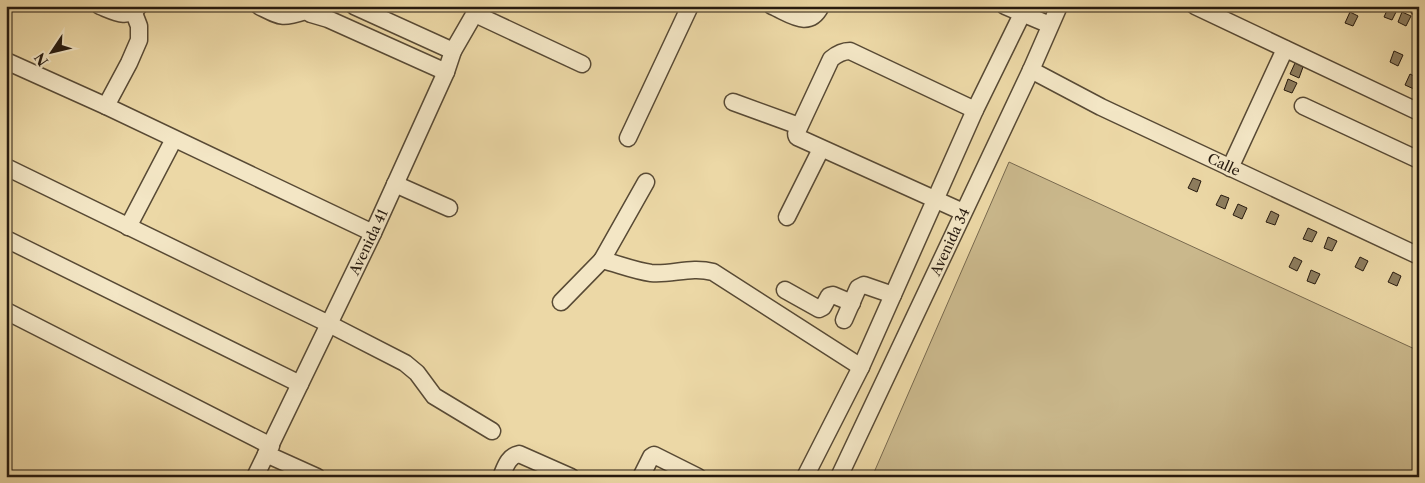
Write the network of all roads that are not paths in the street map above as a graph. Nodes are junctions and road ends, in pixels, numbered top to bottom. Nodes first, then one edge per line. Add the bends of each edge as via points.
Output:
1 (100, 6) edge
2 (259, 6) edge
3 (354, 6) edge
4 (690, 6) edge
5 (772, 6) edge
6 (821, 6) edge
7 (1005, 6) edge
8 (1059, 6) edge
9 (1195, 6) edge
10 (137, 9) edge
11 (303, 9) edge
12 (477, 10) edge
13 (1024, 10) edge
14 (1050, 25) junction
15 (1285, 49) junction
16 (453, 51) junction
17 (6, 61) edge
18 (582, 64) dead end
19 (1031, 70) junction
20 (446, 72) junction
21 (733, 102) dead end
22 (106, 106) junction
23 (1303, 106) dead end
24 (975, 110) junction
25 (1419, 112) edge
26 (799, 126) junction
27 (628, 138) dead end
28 (174, 139) junction
29 (821, 149) junction
30 (1419, 160) edge
31 (6, 166) edge
32 (1230, 168) junction
33 (646, 182) dead end
34 (395, 184) junction
35 (935, 200) junction
36 (449, 208) dead end
37 (963, 212) junction
38 (787, 217) dead end
39 (128, 227) junction
40 (373, 233) junction
41 (6, 239) edge
42 (1419, 256) edge
43 (602, 260) junction
44 (785, 290) dead end
45 (893, 295) junction
46 (561, 302) dead end
47 (852, 303) junction
48 (6, 311) edge
49 (844, 320) dead end
50 (329, 324) junction
51 (861, 367) junction
52 (300, 384) junction
53 (492, 431) dead end
54 (268, 450) junction
55 (255, 477) edge
56 (317, 477) edge
57 (501, 477) edge
58 (571, 477) edge
59 (641, 477) edge
60 (698, 477) edge
61 (805, 477) edge
62 (839, 477) edge

1 - 10 street via 125,14
2 - 11 street via 281,16 290,16
3 - 16 street
4 - 27 street
5 - 6 street via 804,20 812,19
7 - 13 street
8 - 14 street, Avenida 34
9 - 15 street
10 - 22 street via 139,40
11 - 20 street
12 - 16 street, Avenida 41
12 - 18 street
13 - 14 street
13 - 24 street
14 - 19 street, Avenida 34
15 - 25 street
15 - 32 street
16 - 20 street, Avenida 41
17 - 22 street
19 - 32 street, Calle
19 - 37 street, Avenida 34
20 - 34 street, Avenida 41
21 - 26 street
22 - 28 street
23 - 30 street
24 - 26 street via 845,51 831,59
24 - 35 street
26 - 29 street via 797,137
28 - 39 street
28 - 40 street
29 - 35 street
29 - 38 street
31 - 39 street
32 - 42 street, Calle
33 - 43 street
34 - 36 street
34 - 40 street, Avenida 41
35 - 37 street
35 - 45 street
37 - 62 street, Avenida 34
39 - 50 street
40 - 50 street, Avenida 41
41 - 52 street
43 - 46 street
43 - 51 street via 649,273 701,268 713,272
44 - 47 street via 818,309 833,295
45 - 47 street via 864,285 858,288
45 - 51 street
47 - 49 street
48 - 54 street
50 - 52 street, Avenida 41
50 - 53 street via 405,363 434,396
51 - 61 street
52 - 54 street, Avenida 41
54 - 55 street, Avenida 41
54 - 56 street
57 - 58 street via 510,458 519,454
59 - 60 street via 654,455

